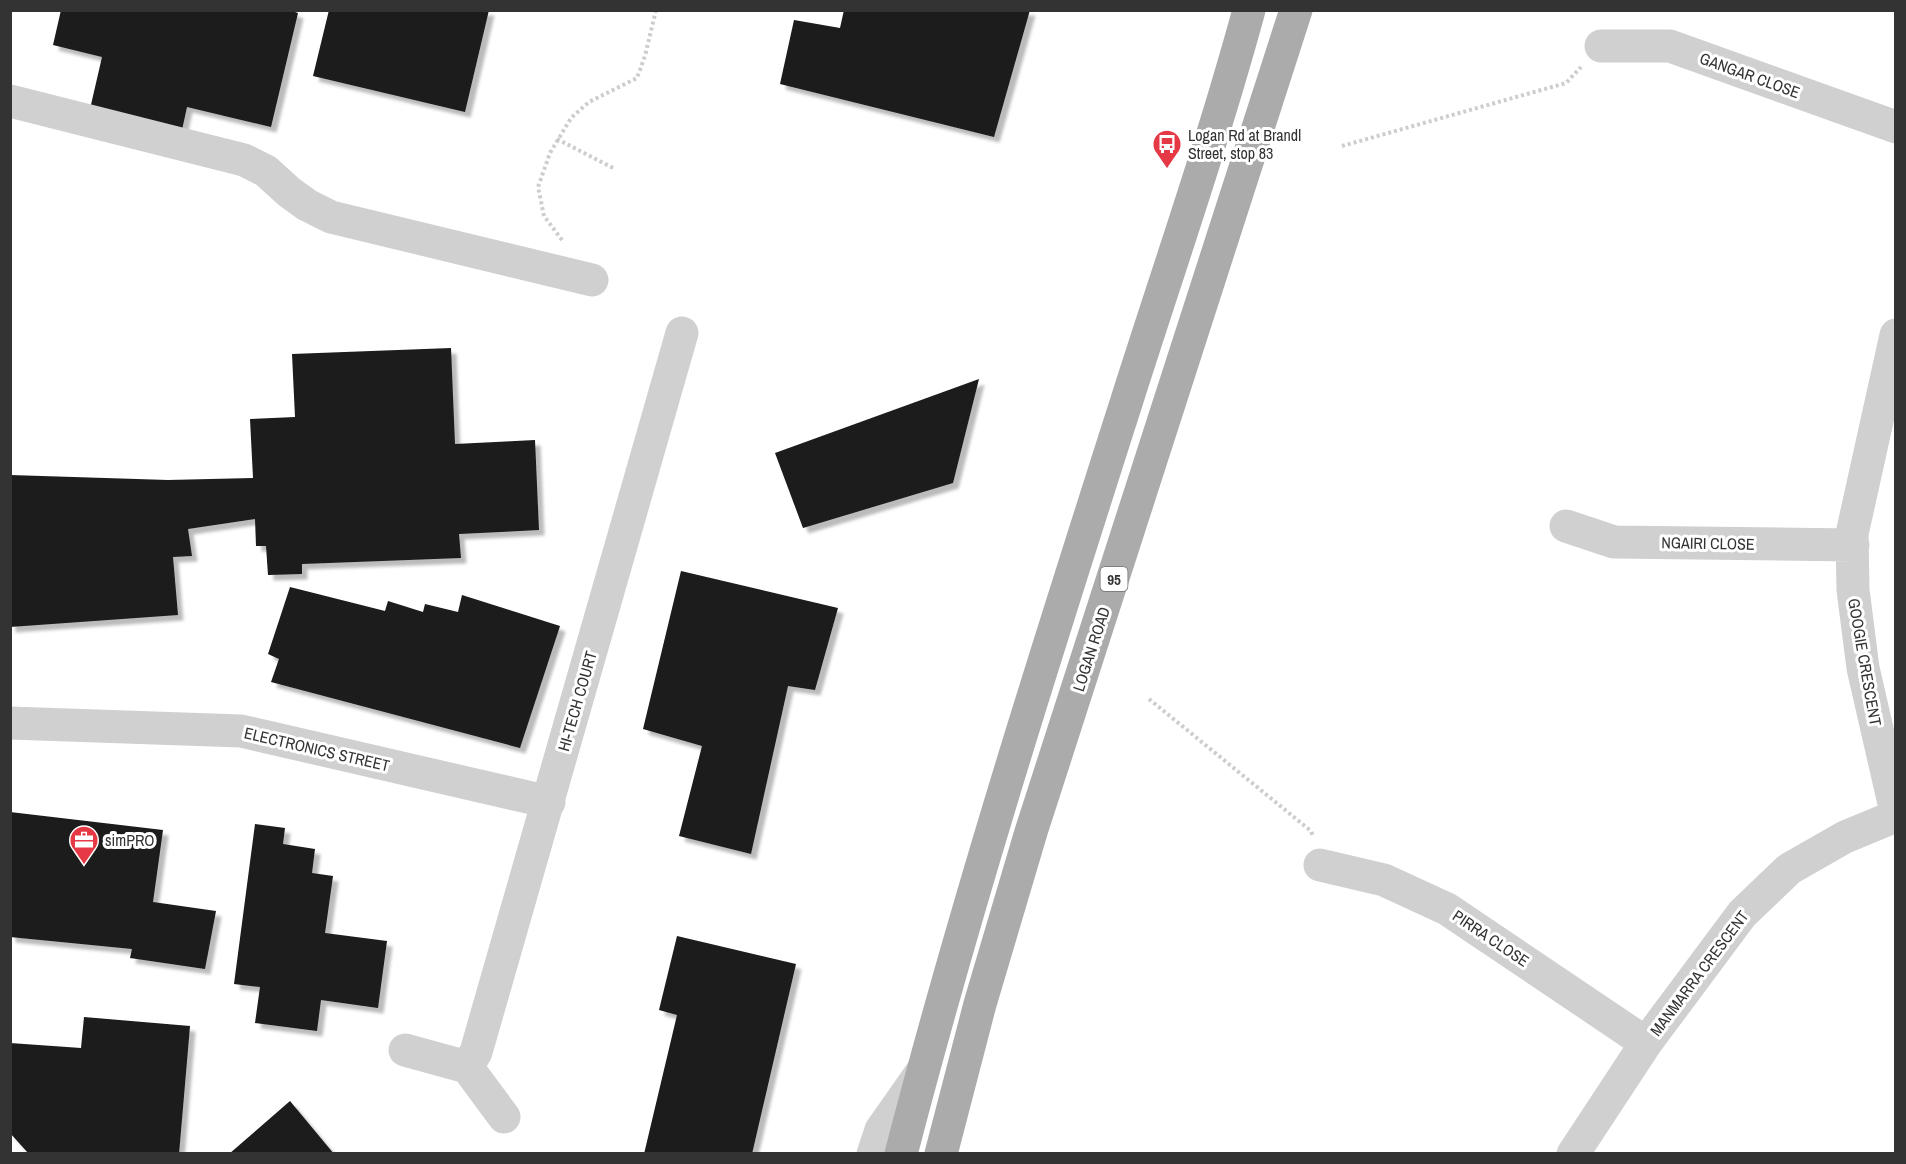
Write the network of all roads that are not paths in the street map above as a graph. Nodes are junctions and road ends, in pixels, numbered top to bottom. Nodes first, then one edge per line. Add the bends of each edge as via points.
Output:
1 (1249, 10) edge
2 (1296, 10) edge
3 (1601, 46) road end
4 (10, 101) edge
5 (1896, 127) edge
6 (592, 280) dead end
7 (682, 333) dead end
8 (1896, 335) edge
9 (1566, 526) dead end
10 (1853, 545) junction
11 (10, 723) edge
12 (549, 802) junction
13 (1896, 814) edge
14 (1320, 865) road end
15 (1646, 1043) junction
16 (405, 1050) dead end
17 (467, 1067) junction
18 (922, 1073) junction
19 (504, 1117) dead end
20 (873, 1154) edge
21 (901, 1154) edge
22 (941, 1154) edge
23 (1573, 1154) edge

1 - 18 main road via 1002,798
2 - 22 main road, LOGAN ROAD / 95 via 1031,832
3 - 5 street, GANGAR CLOSE via 1670,46
4 - 6 street via 244,160 266,171 307,205 331,217
7 - 12 street, HI-TECH COURT
8 - 10 street, GOOGIE CRESCENT via 1852,534
9 - 10 street, NGAIRI CLOSE via 1614,542
10 - 13 street, GOOGIE CRESCENT via 1853,590 1863,668
11 - 12 street, ELECTRONICS STREET via 242,731
12 - 17 street, HI-TECH COURT via 477,1052
13 - 15 street, MANMARRA CRESCENT via 1789,869 1743,914
14 - 15 street, PIRRA CLOSE via 1384,880 1448,909
15 - 23 street, MANMARRA CRESCENT
16 - 17 street
17 - 19 street
18 - 20 street via 881,1130
18 - 21 main road

